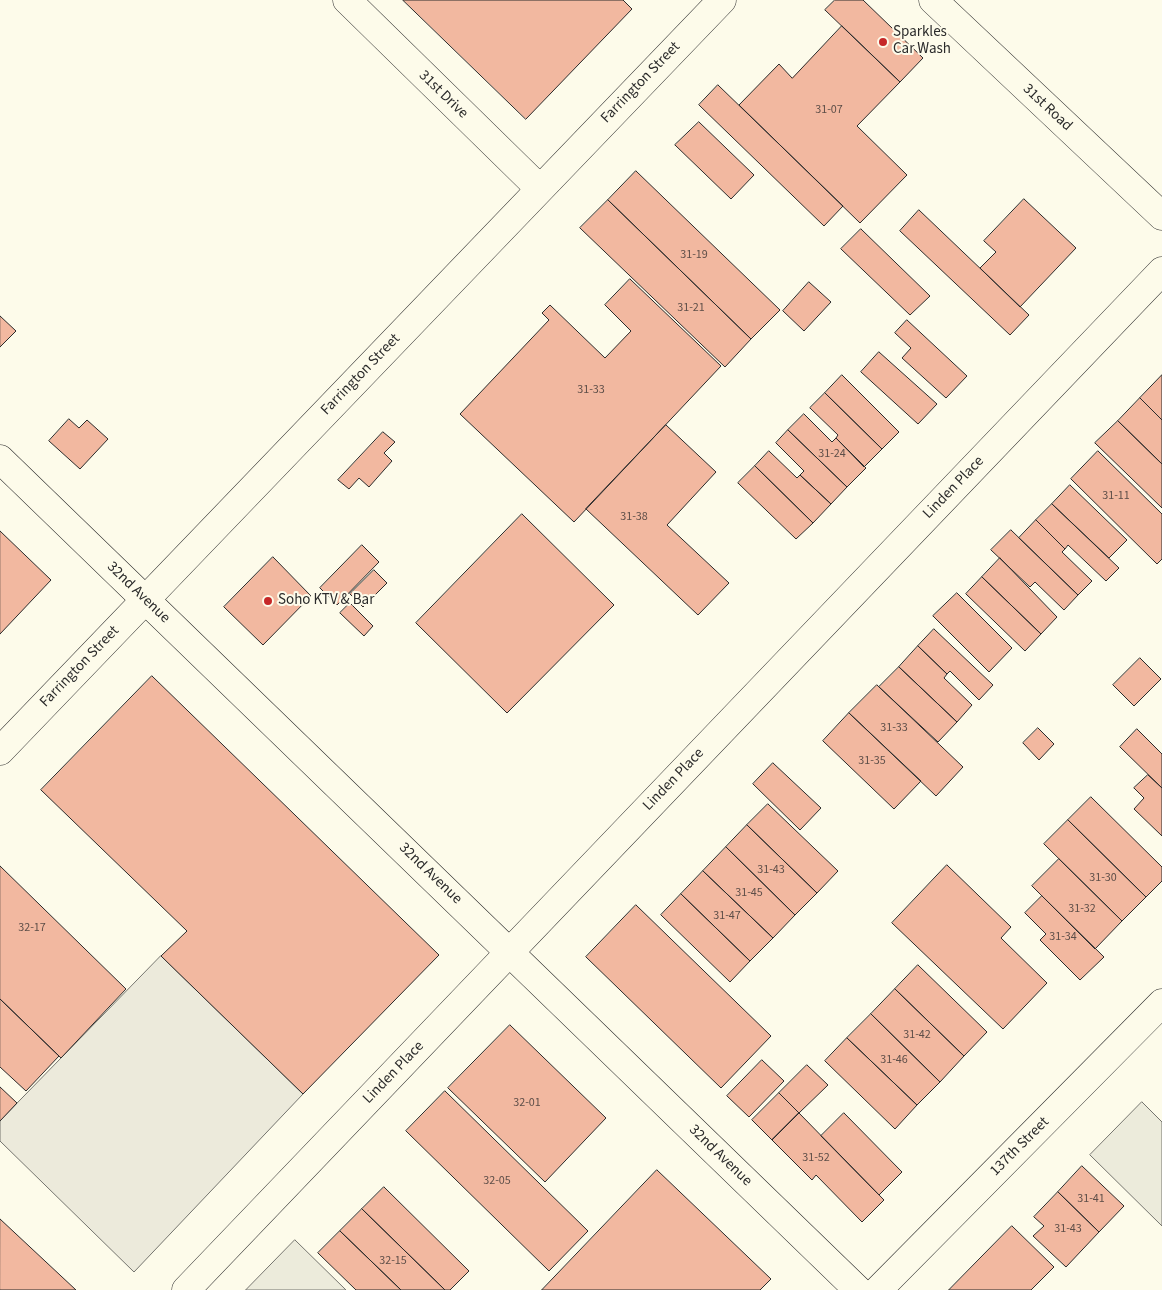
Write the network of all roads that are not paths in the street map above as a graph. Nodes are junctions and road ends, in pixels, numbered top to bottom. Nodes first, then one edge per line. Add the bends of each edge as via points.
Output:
1 (347, 0) edge
2 (722, 0) edge
3 (933, 0) edge
4 (540, 189) junction
5 (1162, 216) edge
6 (1162, 271) edge
7 (0, 459) edge
8 (145, 599) junction
9 (0, 751) edge
10 (511, 952) junction
11 (1162, 1003) edge
12 (186, 1290) edge
13 (858, 1290) edge
14 (878, 1290) edge

1 - 4 street, 31st Drive
2 - 4 street, Farrington Street
3 - 5 street, 31st Road
4 - 8 street, Farrington Street
6 - 10 street, Linden Place
7 - 8 street, 32nd Avenue
8 - 9 street, Farrington Street
8 - 10 street, 32nd Avenue
10 - 12 street, Linden Place
10 - 13 street, 32nd Avenue
11 - 14 street, 137th Street

